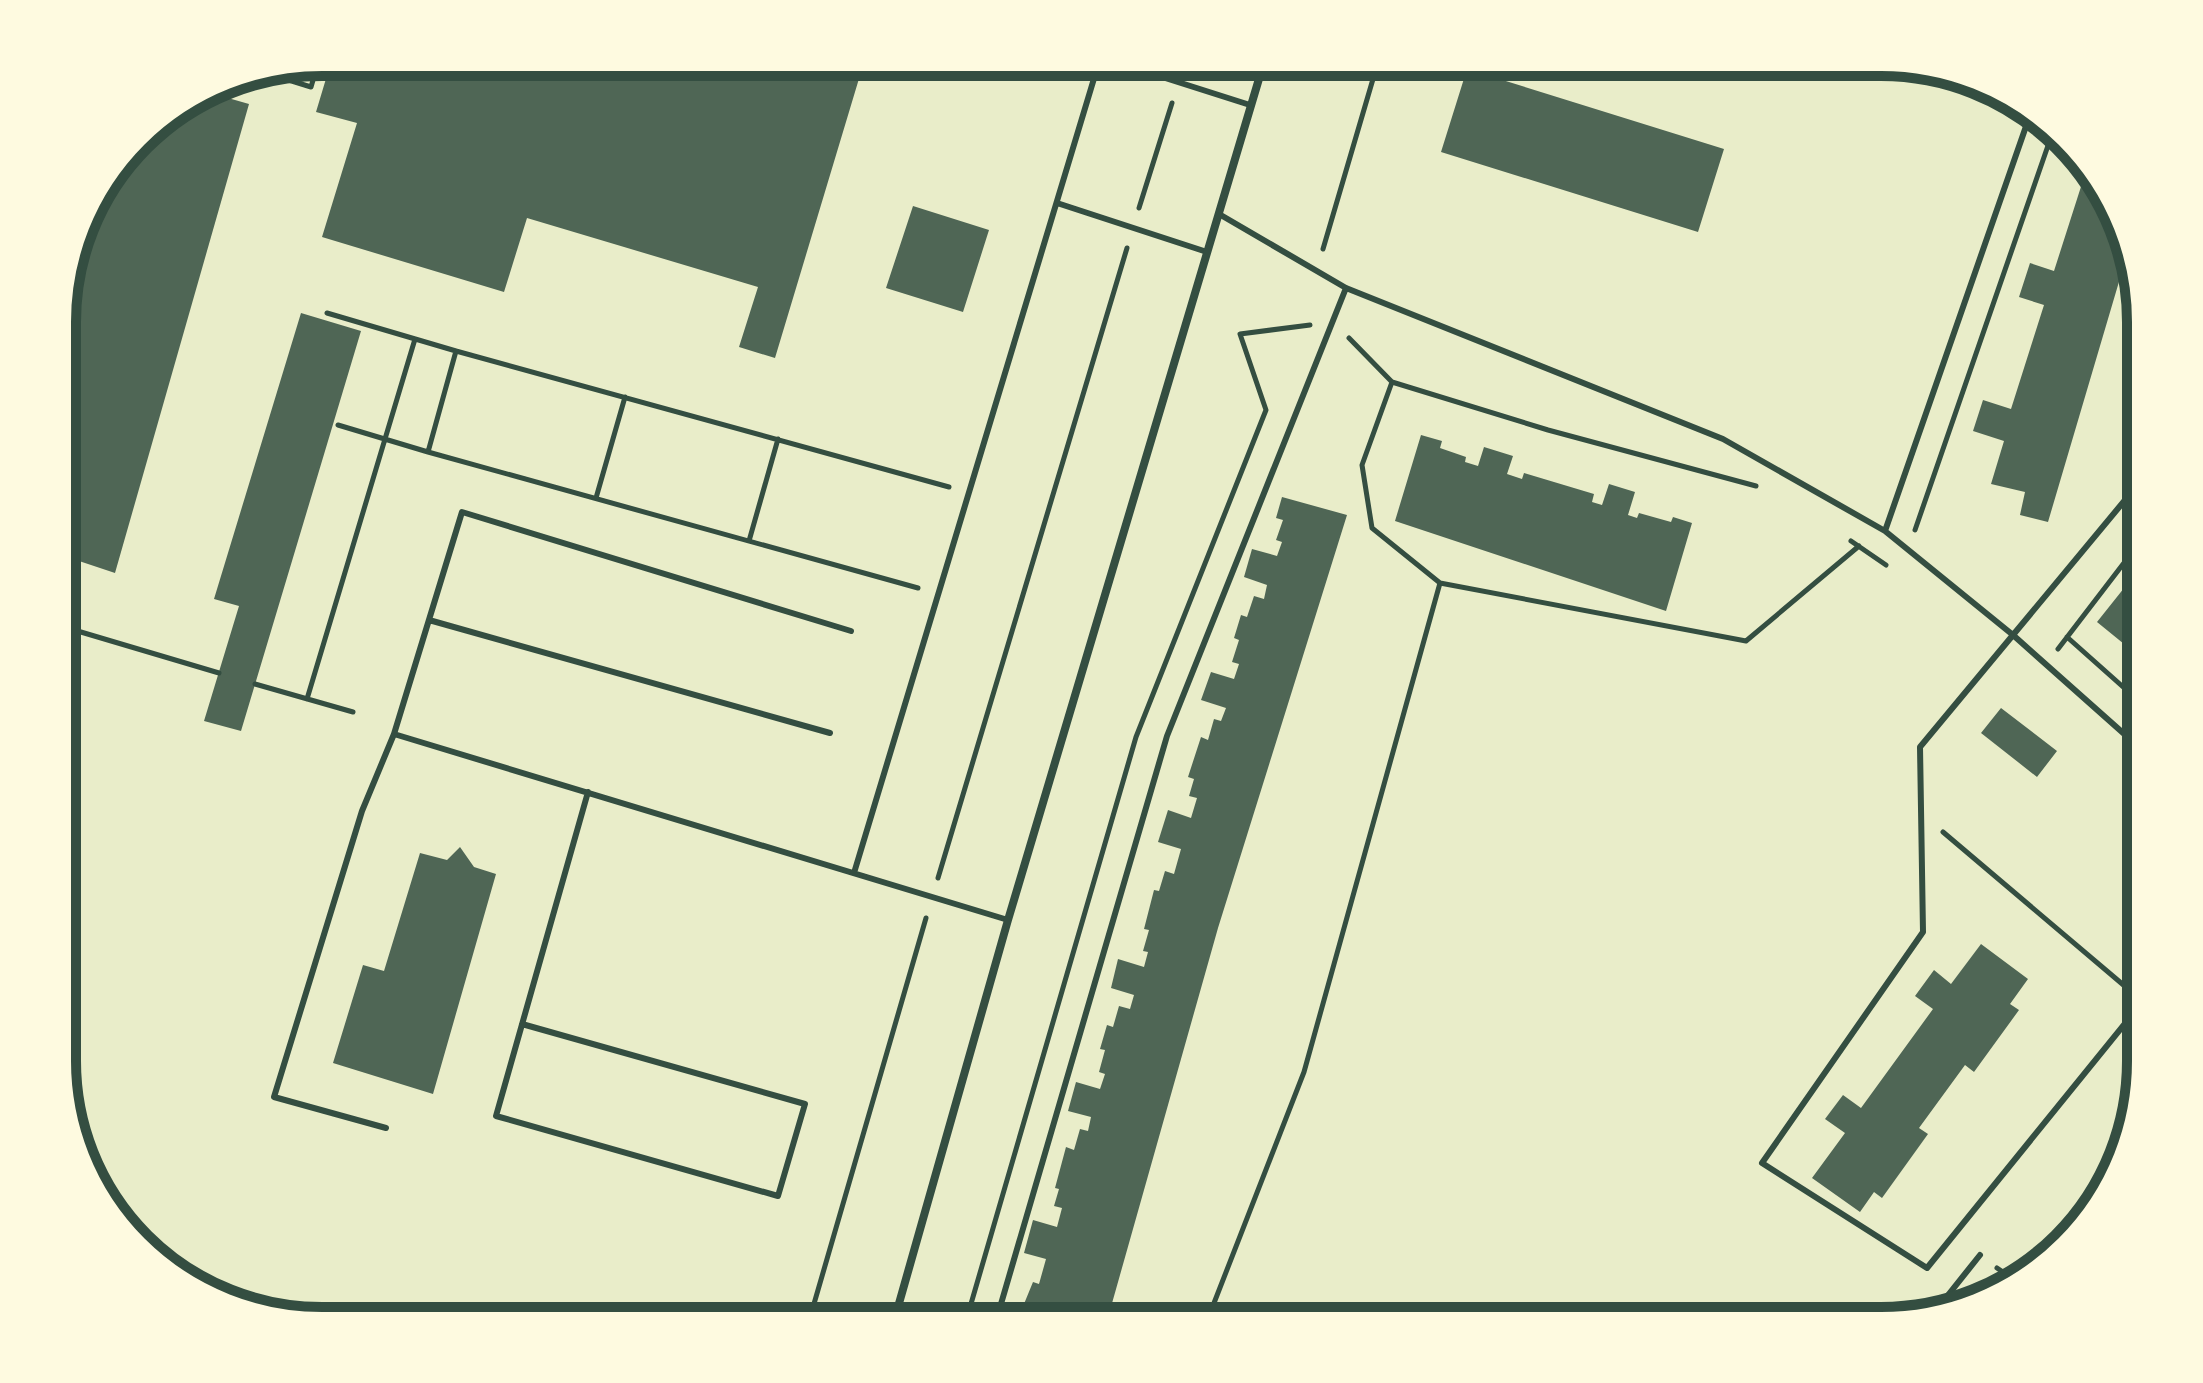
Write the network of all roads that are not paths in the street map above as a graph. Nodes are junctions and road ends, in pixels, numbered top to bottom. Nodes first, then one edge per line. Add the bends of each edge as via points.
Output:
1 (1095, 76) edge
2 (1158, 76) edge
3 (1259, 76) edge
4 (1250, 105) junction
5 (2027, 124) edge
6 (1057, 203) junction
7 (1219, 214) junction
8 (1207, 252) junction
9 (1346, 288) junction
10 (2126, 499) edge
11 (1885, 531) junction
12 (429, 620) junction
13 (851, 631) dead end
14 (2013, 635) junction
15 (830, 733) dead end
16 (394, 734) junction
17 (2126, 736) edge
18 (588, 792) junction
19 (854, 873) junction
20 (1008, 920) junction
21 (2126, 1022) edge
22 (522, 1024) junction
23 (386, 1128) dead end
24 (1980, 1255) dead end
25 (1945, 1299) edge
26 (898, 1307) edge
27 (1000, 1307) edge

1 - 6 lane
2 - 4 lane
3 - 4 street
4 - 7 street
5 - 11 lane
6 - 8 lane
6 - 19 lane
7 - 8 street
7 - 9 lane
8 - 20 street
9 - 11 lane via 1723,439
9 - 27 lane via 1167,736
10 - 14 lane
11 - 14 lane
12 - 13 lane via 462,512
12 - 15 lane
12 - 16 lane
14 - 17 lane
14 - 21 lane via 1920,747 1923,932 1762,1163 1927,1268
16 - 18 lane
16 - 23 lane via 362,811 274,1097
18 - 19 lane
18 - 22 lane
19 - 20 lane
20 - 26 street
22 - 22 lane via 496,1116 778,1196 805,1104
24 - 25 lane

